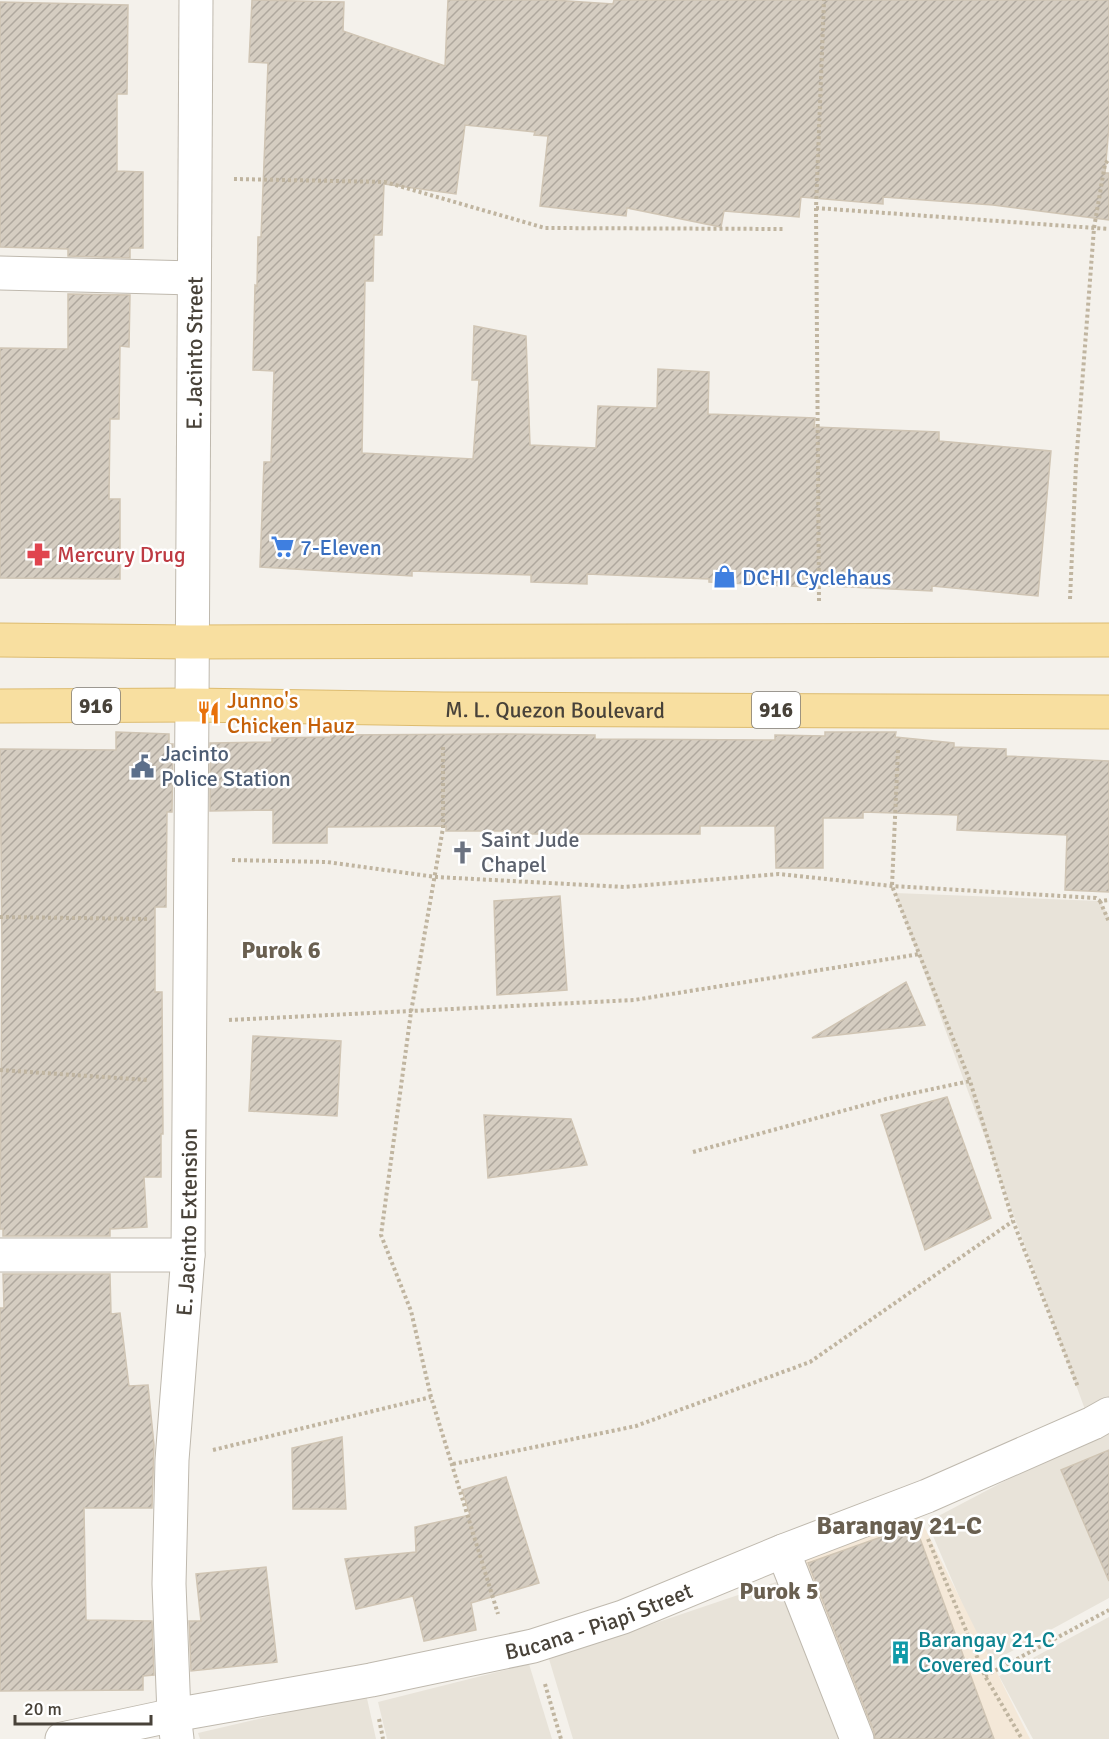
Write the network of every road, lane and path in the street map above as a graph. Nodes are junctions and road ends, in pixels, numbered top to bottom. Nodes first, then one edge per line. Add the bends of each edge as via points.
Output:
1 (196, 0) edge
2 (824, 0) edge
3 (1109, 159) edge
4 (195, 178) junction
5 (816, 208) junction
6 (1094, 228) junction
7 (785, 229) dead end
8 (1109, 229) edge
9 (0, 273) edge
10 (194, 278) junction
11 (0, 640) edge
12 (1068, 640) junction
13 (1109, 640) edge
14 (820, 641) junction
15 (191, 642) junction
16 (192, 705) junction
17 (0, 706) edge
18 (443, 710) junction
19 (900, 710) junction
20 (1109, 712) edge
21 (189, 860) junction
22 (436, 877) junction
23 (892, 886) junction
24 (1109, 900) edge
25 (1100, 901) junction
26 (0, 917) edge
27 (189, 919) junction
28 (1109, 922) edge
29 (920, 954) junction
30 (411, 1012) junction
31 (189, 1022) junction
32 (0, 1071) edge
33 (970, 1081) junction
34 (188, 1083) junction
35 (693, 1152) dead end
36 (1013, 1221) junction
37 (0, 1255) edge
38 (188, 1255) junction
39 (431, 1397) junction
40 (1101, 1419) edge
41 (172, 1460) junction
42 (453, 1464) junction
43 (925, 1533) dead end
44 (783, 1551) junction
45 (1109, 1610) edge
46 (521, 1649) junction
47 (985, 1676) junction
48 (175, 1727) edge
49 (62, 1739) edge
50 (561, 1739) edge
51 (857, 1739) edge
52 (1022, 1739) edge

1 - 4 street, E. Jacinto Street
2 - 5 path
3 - 6 path
4 - 7 path via 385,182 545,228
4 - 10 street, E. Jacinto Street
5 - 6 path
5 - 14 path
6 - 8 path
6 - 12 path via 1076,464
9 - 10 street
10 - 15 street, E. Jacinto Street
11 - 15 main road
12 - 13 main road
12 - 14 main road
14 - 15 main road
15 - 16 street, E. Jacinto Street
16 - 17 main road, M. L. Quezon Boulevard / 916
16 - 18 main road, M. L. Quezon Boulevard / 916
16 - 21 street, E. Jacinto Extension
18 - 19 main road, M. L. Quezon Boulevard / 916
18 - 22 path via 443,828
19 - 20 main road, M. L. Quezon Boulevard / 916
19 - 23 path
21 - 22 path via 327,862
21 - 27 street, E. Jacinto Extension
22 - 23 path via 625,887 779,874
22 - 30 path
23 - 25 path
23 - 29 path
24 - 25 path
25 - 28 path
26 - 27 path
27 - 31 street, E. Jacinto Extension
29 - 30 path via 634,1000
29 - 33 path
30 - 31 path
30 - 39 path via 381,1235 411,1311
31 - 34 street, E. Jacinto Extension
32 - 34 path
33 - 35 path via 886,1099
33 - 36 path
34 - 38 street, E. Jacinto Extension
36 - 40 path
36 - 42 path via 810,1362 636,1426
37 - 38 street
38 - 41 street, E. Jacinto Extension
39 - 41 path
39 - 42 path
40 - 44 street, Bucana - Piapi Street via 927,1496
41 - 48 street, E. Jacinto Extension via 169,1584
42 - 46 path
43 - 47 path
44 - 46 street, Bucana - Piapi Street via 623,1617
44 - 51 street
45 - 47 path
46 - 48 street, Bucana - Piapi Street
46 - 50 path
47 - 52 path
48 - 49 street, Bucana - Piapi Street

